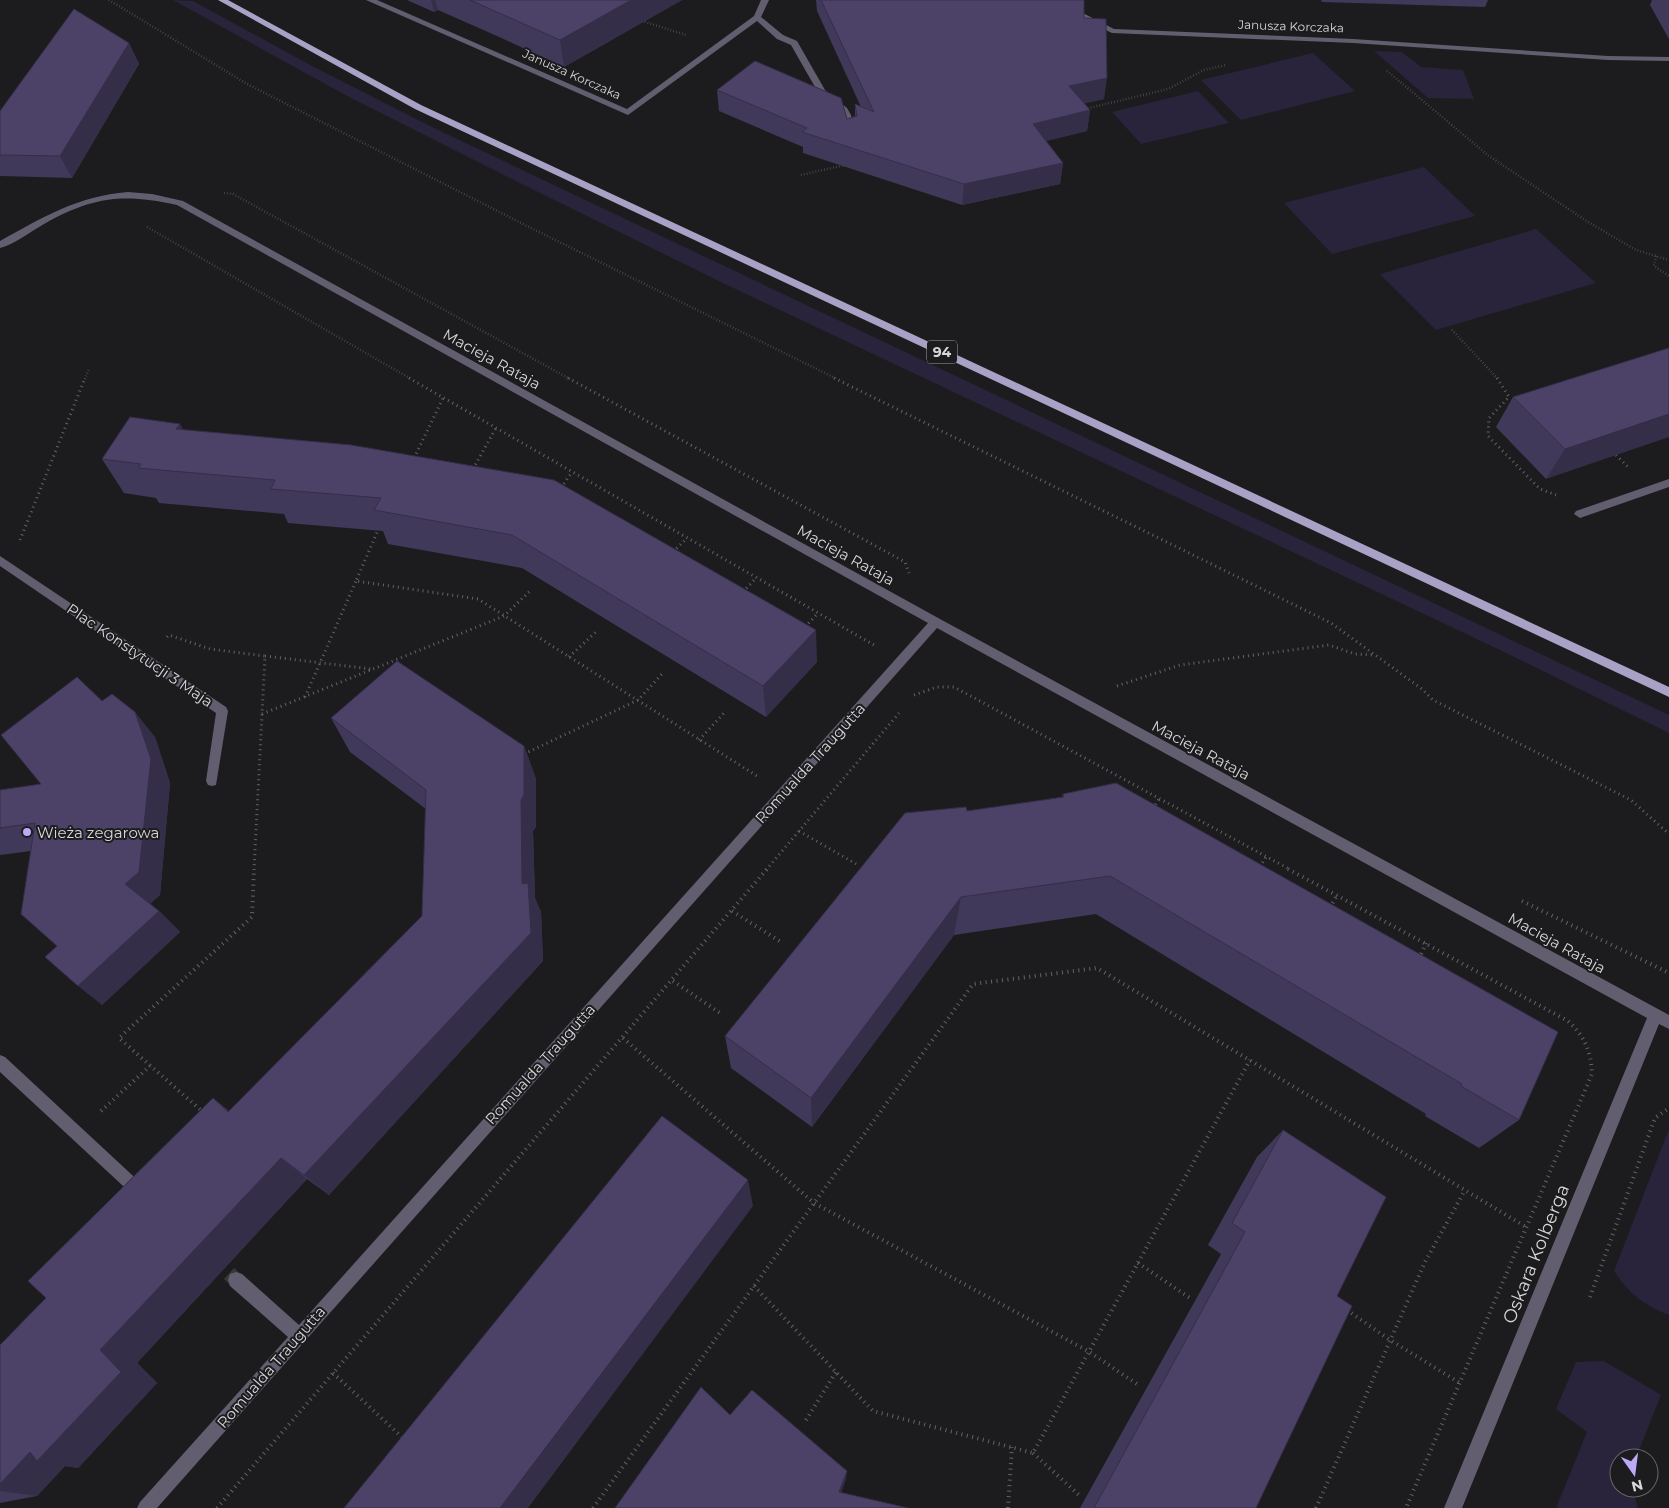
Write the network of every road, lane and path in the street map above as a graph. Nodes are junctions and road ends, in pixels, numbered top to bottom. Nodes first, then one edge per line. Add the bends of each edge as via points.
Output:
1 (109, 0) edge
2 (222, 0) edge
3 (370, 0) edge
4 (765, 0) edge
5 (1064, 7) edge
6 (634, 18) dead end
7 (757, 18) junction
8 (689, 36) dead end
9 (1353, 41) junction
10 (1669, 59) edge
11 (1231, 63) dead end
12 (1081, 110) edge
13 (851, 136) edge
14 (849, 164) edge
15 (801, 175) dead end
16 (139, 223) dead end
17 (0, 245) edge
18 (1656, 256) junction
19 (1669, 260) edge
20 (1669, 276) edge
21 (1452, 330) dead end
22 (89, 368) dead end
23 (1509, 397) junction
24 (444, 398) junction
25 (1516, 398) edge
26 (496, 428) junction
27 (410, 467) edge
28 (472, 471) edge
29 (572, 472) junction
30 (1669, 483) edge
31 (1540, 489) dead end
32 (558, 492) edge
33 (1580, 514) dead end
34 (380, 527) edge
35 (687, 538) junction
36 (668, 556) edge
37 (5, 563) edge
38 (756, 578) junction
39 (356, 581) junction
40 (530, 591) dead end
41 (739, 596) edge
42 (818, 613) junction
43 (504, 616) junction
44 (936, 622) junction
45 (597, 631) dead end
46 (801, 631) edge
47 (877, 647) dead end
48 (265, 656) junction
49 (1375, 656) junction
50 (143, 657) junction
51 (569, 657) junction
52 (320, 662) junction
53 (372, 669) junction
54 (662, 674) dead end
55 (1116, 686) dead end
56 (1669, 692) edge
57 (305, 697) junction
58 (638, 700) junction
59 (910, 700) dead end
60 (904, 708) dead end
61 (724, 713) dead end
62 (262, 714) junction
63 (699, 740) junction
64 (521, 755) edge
65 (760, 779) dead end
66 (212, 781) dead end
67 (1159, 799) junction
68 (1150, 816) edge
69 (799, 831) junction
70 (1669, 834) edge
71 (1266, 857) junction
72 (856, 864) dead end
73 (1258, 871) edge
74 (1337, 895) junction
75 (1522, 901) dead end
76 (732, 911) junction
77 (1329, 911) edge
78 (781, 942) dead end
79 (1426, 943) junction
80 (1419, 960) edge
81 (1669, 973) edge
82 (673, 981) junction
83 (720, 1013) dead end
84 (1656, 1014) junction
85 (1669, 1022) edge
86 (623, 1038) junction
87 (1250, 1060) junction
88 (0, 1062) edge
89 (150, 1066) junction
90 (1669, 1108) edge
91 (211, 1119) edge
92 (77, 1134) junction
93 (1465, 1190) junction
94 (149, 1201) edge
95 (814, 1203) junction
96 (1526, 1227) junction
97 (1138, 1263) junction
98 (236, 1280) tunnel mouth
99 (754, 1286) junction
100 (1590, 1297) dead end
101 (1190, 1298) dead end
102 (1343, 1307) edge
103 (298, 1335) junction
104 (1390, 1340) junction
105 (1088, 1351) junction
106 (836, 1372) junction
107 (333, 1373) junction
108 (1460, 1383) junction
109 (1140, 1386) dead end
110 (806, 1420) dead end
111 (409, 1443) edge
112 (1012, 1447) junction
113 (1033, 1453) junction
114 (1079, 1495) dead end
115 (146, 1508) edge
116 (217, 1508) edge
117 (593, 1508) edge
118 (1008, 1508) edge
119 (1316, 1508) edge
120 (1406, 1508) edge
121 (1453, 1508) edge

1 - 49 path via 247,84 1331,623
2 - 56 main road, 94 via 418,107
3 - 7 street, Janusza Korczaka via 628,112
4 - 7 street, Janusza Korczaka
5 - 9 street, Janusza Korczaka via 1112,31
6 - 8 path
7 - 13 street via 780,37 794,43 822,92 843,108
9 - 10 street, Janusza Korczaka
9 - 18 path via 1489,156 1588,222 1636,250
11 - 12 path via 1204,70 1168,89
14 - 15 path
16 - 24 path
17 - 44 street, Macieja Rataja via 76,203 103,196 128,194 180,203
18 - 19 path
18 - 20 path via 1654,266
21 - 23 path via 1499,380
22 - 37 path
23 - 25 path
23 - 31 path via 1489,418 1488,436
24 - 26 path
24 - 27 path
26 - 28 path
26 - 29 path
29 - 32 path
29 - 35 path
30 - 33 street
34 - 39 path
35 - 36 path
35 - 38 path
37 - 50 street, Plac Konstytucji 3 Maja
38 - 41 path
38 - 42 path
39 - 43 path via 478,599
39 - 52 path
40 - 43 path
42 - 46 path
42 - 47 path
43 - 51 path
43 - 53 path
44 - 84 street, Macieja Rataja
44 - 103 street, Romualda Traugutta
45 - 51 path
48 - 50 path via 210,649 169,635
48 - 52 path
48 - 62 path
49 - 55 path via 1354,654 1329,645 1180,665
49 - 70 path via 1433,700 1631,800
50 - 66 street, Plac Konstytucji 3 Maja via 222,711
51 - 58 path
52 - 53 path
52 - 57 path
53 - 57 path
54 - 58 path
57 - 62 path
58 - 63 path
58 - 64 path
59 - 67 path via 916,693 954,687
60 - 69 path
61 - 63 path
62 - 89 path via 252,917 119,1038
63 - 65 path
67 - 68 path
67 - 71 path
69 - 72 path
69 - 76 path
71 - 73 path
71 - 74 path
74 - 77 path
74 - 79 path
75 - 81 path
76 - 78 path
76 - 82 path
79 - 80 path
79 - 96 path via 1568,1021 1584,1035 1592,1053 1592,1074
82 - 83 path
82 - 86 path
84 - 85 street, Macieja Rataja
84 - 121 street, Oskara Kolberga
86 - 95 path
86 - 107 path
87 - 93 path
87 - 95 path via 1097,968 973,984
87 - 97 path
88 - 92 street
89 - 91 path
89 - 92 path
90 - 100 path via 1655,1118
92 - 94 street
93 - 96 path
93 - 104 path via 1425,1262
95 - 99 path
95 - 105 path
96 - 108 path
97 - 101 path
97 - 105 path
98 - 103 street
99 - 106 path
99 - 117 path
102 - 104 path
103 - 115 street, Romualda Traugutta
104 - 108 path
104 - 119 path
105 - 109 path
105 - 113 path
106 - 110 path
106 - 112 path via 873,1411
107 - 111 path
107 - 116 path
108 - 120 path
112 - 113 path
112 - 118 path
113 - 114 path

